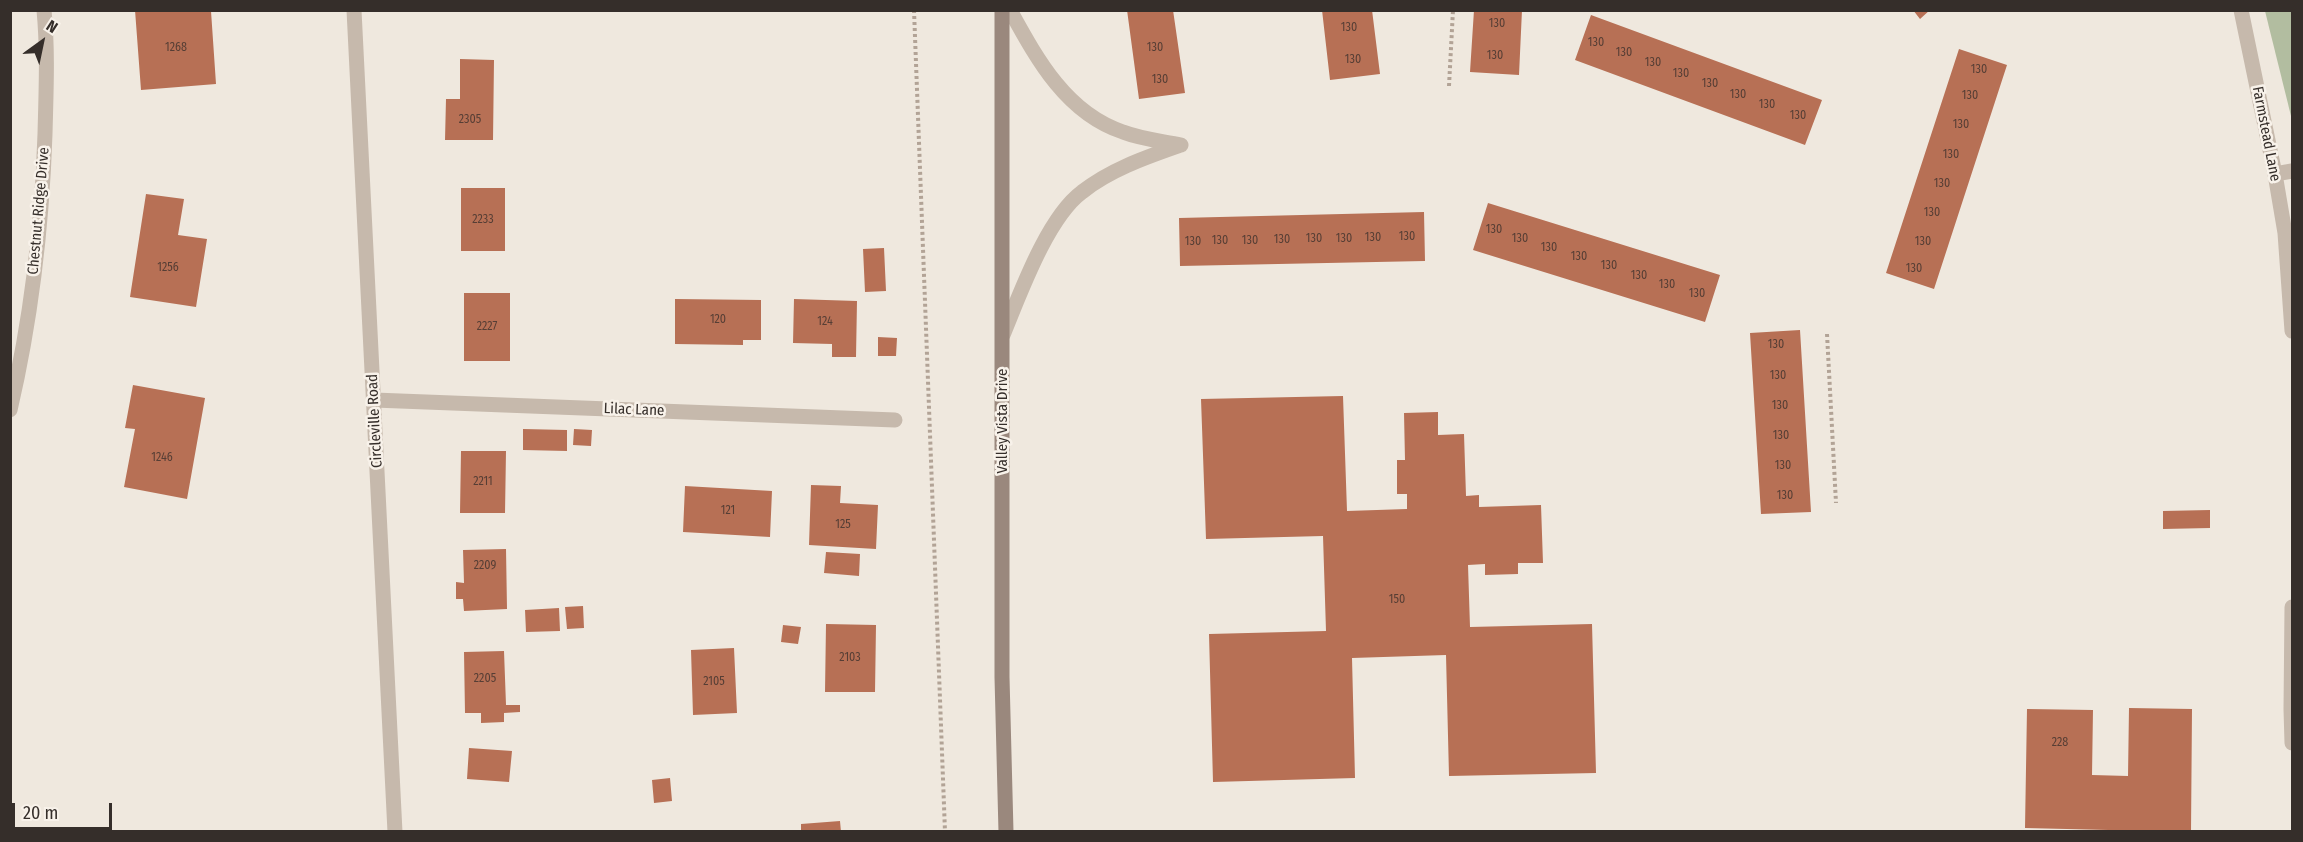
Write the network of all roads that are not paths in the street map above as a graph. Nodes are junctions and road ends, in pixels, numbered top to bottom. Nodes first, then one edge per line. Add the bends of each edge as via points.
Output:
1 (44, 10) edge
2 (354, 10) edge
3 (1002, 10) edge
4 (1010, 10) edge
5 (2241, 10) edge
6 (2292, 171) edge
7 (2275, 174) junction
8 (2292, 331) edge
9 (1003, 335) junction
10 (374, 400) junction
11 (11, 404) edge
12 (895, 420) dead end
13 (2292, 607) edge
14 (2292, 743) edge
15 (395, 831) edge
16 (1006, 831) edge

1 - 11 street, Chestnut Ridge Drive via 43,183 31,302
2 - 10 street, Circleville Road
3 - 9 main road, Valley Vista Drive
4 - 9 street via 1041,66 1067,96 1092,116 1122,132 1181,145 1104,177 1070,202 1029,270
5 - 7 street, Farmstead Lane
6 - 7 street
7 - 8 street, Farmstead Lane
9 - 16 main road, Valley Vista Drive via 1002,677
10 - 12 street, Lilac Lane
10 - 15 street, Circleville Road
13 - 14 street

